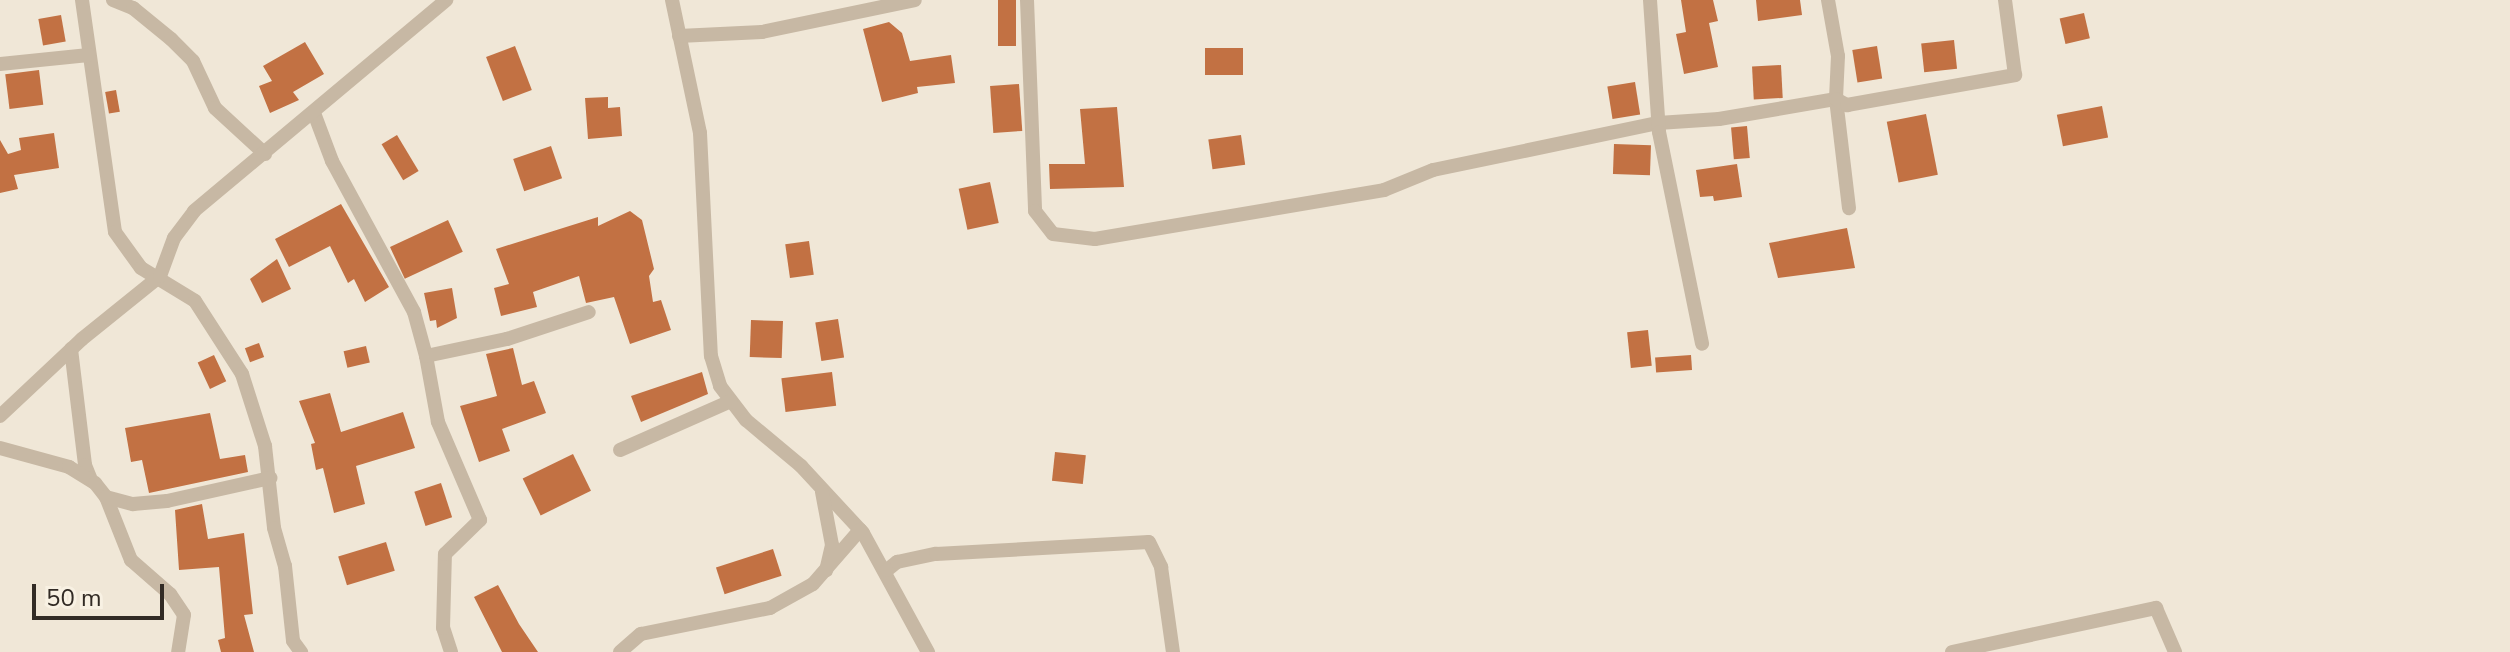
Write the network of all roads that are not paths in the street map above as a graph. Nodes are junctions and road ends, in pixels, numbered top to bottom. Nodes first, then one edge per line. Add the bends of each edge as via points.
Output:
1 (82, 0) edge
2 (113, 0) edge
3 (446, 0) edge
4 (672, 0) edge
5 (915, 0) edge
6 (1027, 0) edge
7 (1650, 0) edge
8 (1828, 0) edge
9 (2005, 0) edge
10 (679, 36) junction
11 (89, 55) junction
12 (0, 64) edge
13 (1836, 99) junction
14 (314, 113) junction
15 (1658, 123) junction
16 (265, 154) junction
17 (1849, 208) dead end
18 (160, 276) junction
19 (589, 312) dead end
20 (1702, 344) dead end
21 (71, 349) junction
22 (426, 356) junction
23 (731, 401) junction
24 (0, 416) edge
25 (0, 448) edge
26 (620, 450) dead end
27 (270, 478) junction
28 (91, 480) junction
29 (821, 490) junction
30 (106, 497) junction
31 (860, 530) junction
32 (826, 570) junction
33 (887, 570) junction
34 (178, 652) edge
35 (301, 652) edge
36 (451, 652) edge
37 (620, 652) edge
38 (928, 652) edge
39 (1173, 652) edge
40 (1952, 652) edge
41 (2175, 652) edge

1 - 11 street
2 - 16 street via 133,8 193,61 215,108
3 - 14 street
4 - 10 street
5 - 10 street via 762,32
6 - 15 street via 1035,211 1053,234 1095,239 1384,190 1433,170
7 - 15 street
8 - 13 street via 1838,56
9 - 13 street via 2015,75 1847,105
10 - 23 street via 702,154 711,356
11 - 12 street
11 - 18 street via 115,232 127,255
13 - 15 street via 1719,119
13 - 17 street
14 - 16 street
14 - 22 street via 332,161 414,312
15 - 20 street
16 - 18 street via 183,223
18 - 21 street
18 - 27 street via 195,301 242,374
19 - 22 street via 518,337
21 - 24 street
21 - 28 street
22 - 36 street via 438,422 480,520 445,554 443,628
23 - 26 street
23 - 29 street
25 - 28 street via 69,467
27 - 30 street via 167,501 133,504
27 - 35 street via 293,641
28 - 30 street
29 - 31 street
29 - 32 street via 832,545
30 - 34 street via 131,560 170,594 184,615
31 - 32 street
31 - 33 street
32 - 37 street via 770,608 641,634
33 - 38 street
33 - 39 street via 897,562 936,554 1149,542 1161,567
40 - 41 street via 2156,608

